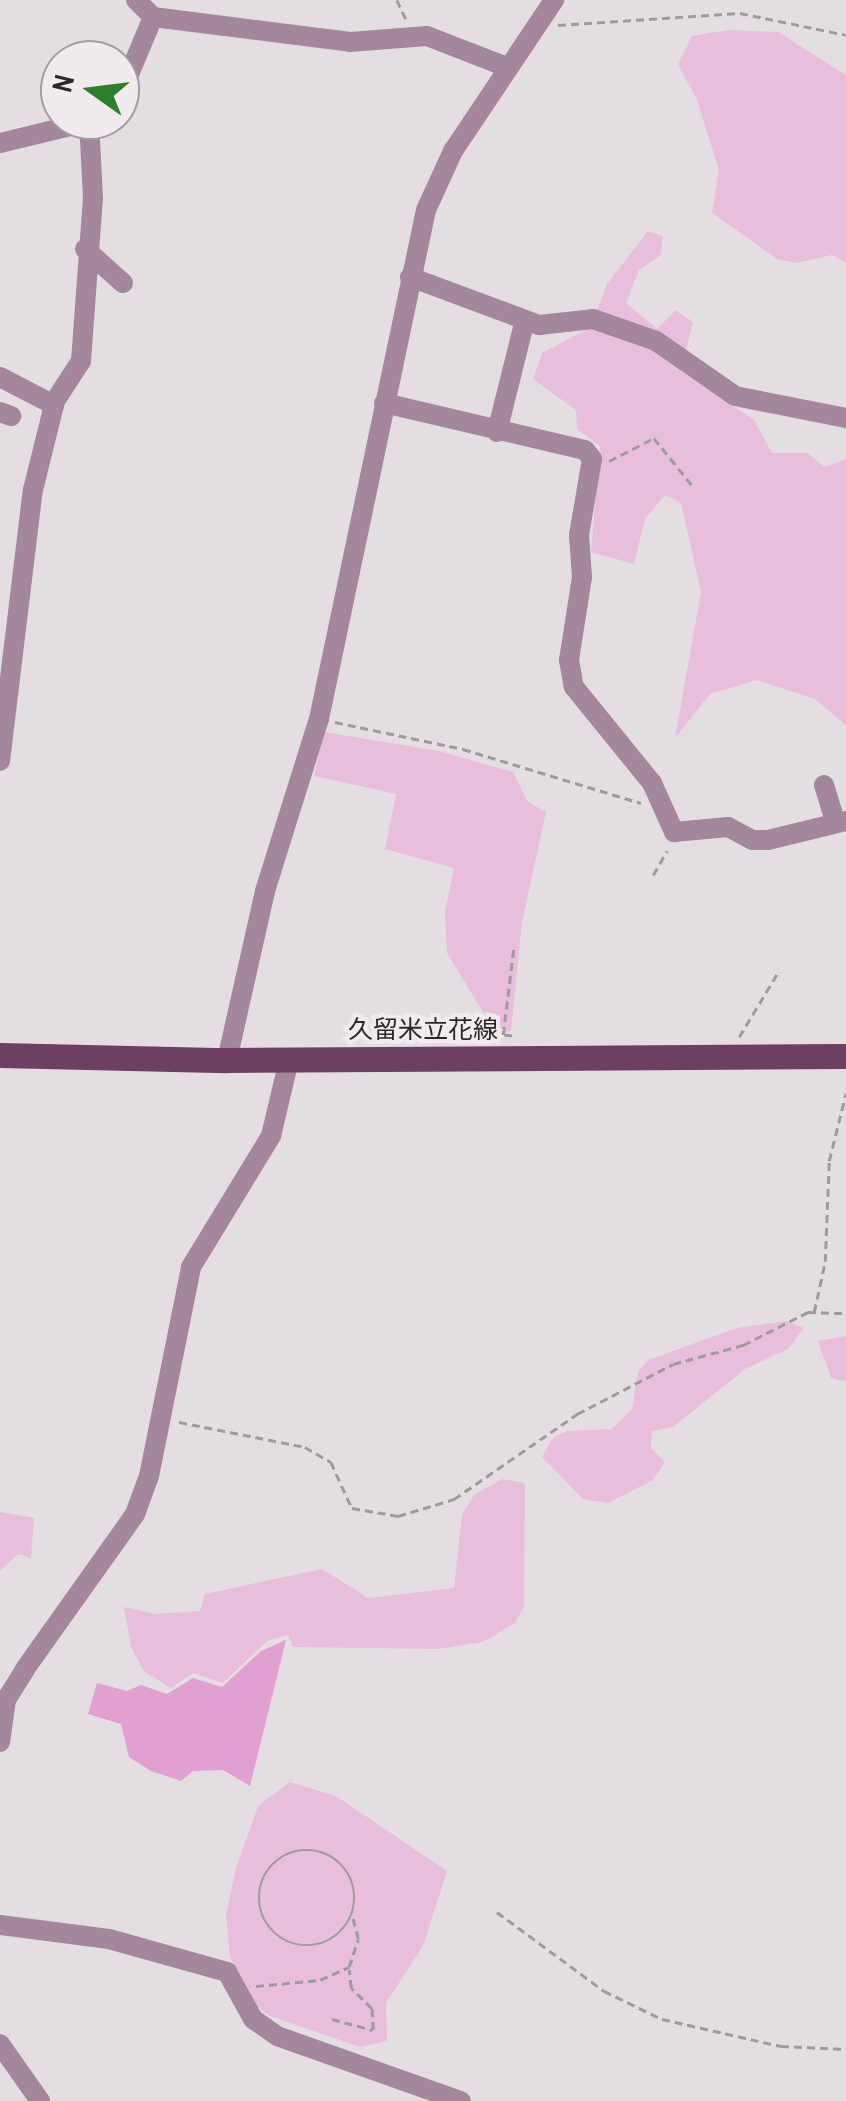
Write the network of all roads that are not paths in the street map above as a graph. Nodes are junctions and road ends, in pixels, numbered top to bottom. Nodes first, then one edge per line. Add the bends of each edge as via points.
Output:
1 (136, 0) edge
2 (554, 0) edge
3 (154, 17) junction
4 (140, 50) edge
5 (507, 67) junction
6 (40, 134) edge
7 (92, 140) edge
8 (0, 144) edge
9 (85, 248) junction
10 (410, 277) junction
11 (124, 283) dead end
12 (525, 320) junction
13 (0, 378) edge
14 (384, 403) junction
15 (54, 405) junction
16 (846, 418) edge
17 (497, 432) junction
18 (0, 761) edge
19 (824, 785) dead end
20 (840, 821) edge
21 (0, 1054) edge
22 (846, 1056) edge
23 (227, 1060) junction
24 (288, 1060) junction
25 (0, 1742) edge
26 (0, 1925) edge
27 (0, 2044) edge
28 (40, 2101) edge
29 (461, 2101) edge

1 - 3 street
2 - 5 street
3 - 4 street
3 - 5 street via 350,42 414,36
5 - 10 street via 453,151 426,210
6 - 8 street
7 - 9 street
9 - 11 street
9 - 15 street via 81,360
10 - 12 street
10 - 14 street
12 - 16 street via 539,325 593,319 656,341 734,396
12 - 17 street
13 - 15 street
14 - 17 street
14 - 23 street via 319,719 265,891
15 - 18 street via 32,490
17 - 20 street via 585,450 591,462 579,534 574,686 652,784 674,832 728,827 768,840
19 - 20 street
21 - 23 main road, 久留米立花線
22 - 24 main road, 久留米立花線
23 - 24 main road, 久留米立花線
24 - 25 street via 271,1136 191,1267 136,1514 24,1668 6,1700
26 - 29 street via 108,1939 227,1972 253,2019 278,2036
27 - 28 street

